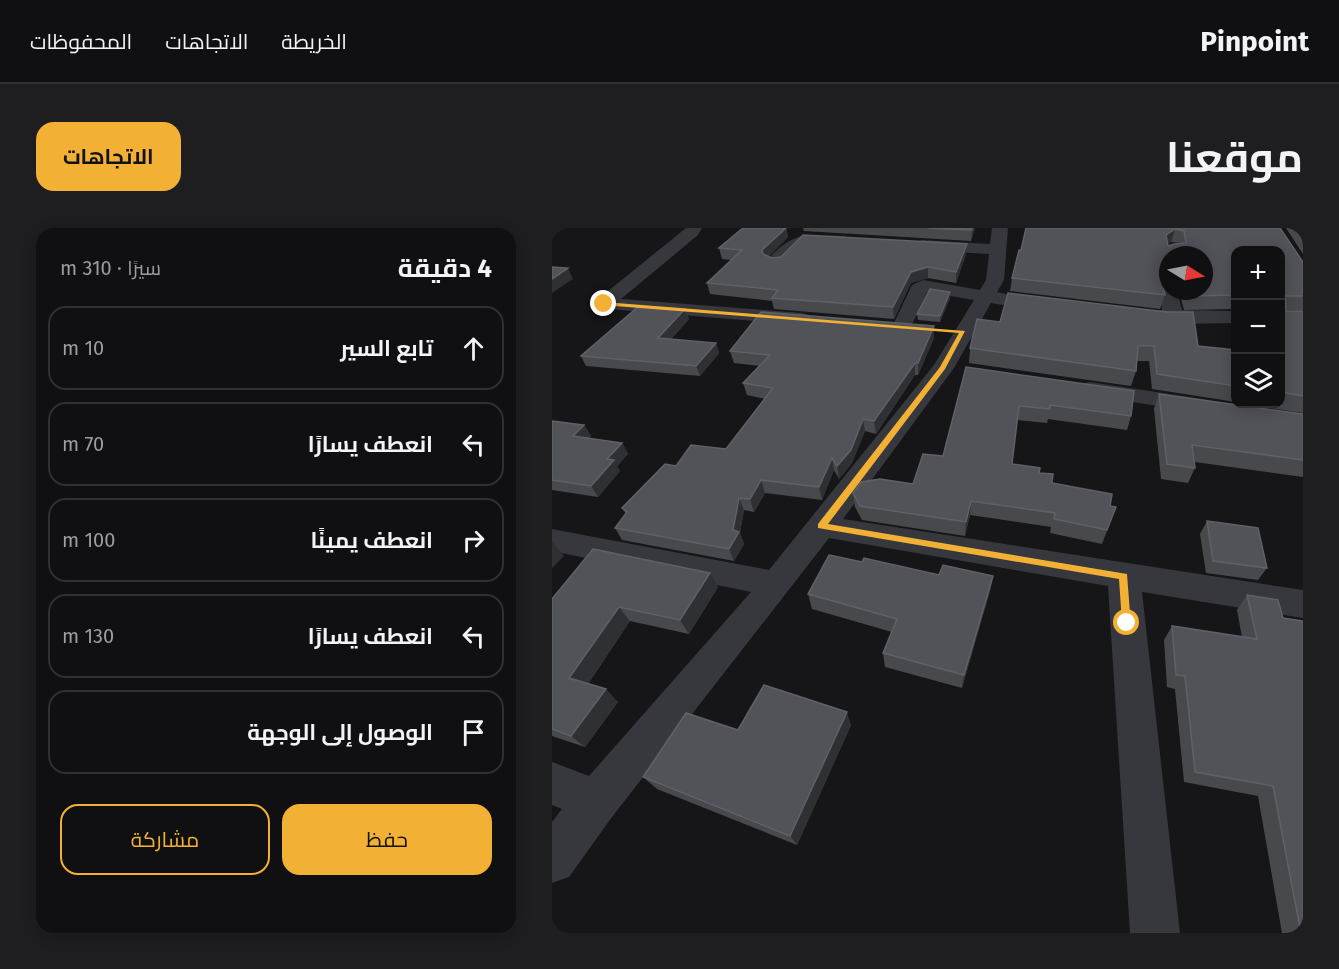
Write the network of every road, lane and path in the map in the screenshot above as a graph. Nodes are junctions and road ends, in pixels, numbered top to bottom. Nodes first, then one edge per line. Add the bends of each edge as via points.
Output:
1 (694, 228) edge
2 (1000, 228) edge
3 (863, 242) edge
4 (908, 244) edge
5 (998, 249) junction
6 (775, 262) edge
7 (985, 296) junction
8 (1170, 300) edge
9 (1026, 302) edge
10 (1128, 314) edge
11 (1231, 317) edge
12 (1174, 318) junction
13 (819, 320) edge
14 (878, 325) edge
15 (902, 327) junction
16 (963, 332) junction
17 (1070, 387) edge
18 (1222, 409) edge
19 (821, 526) junction
20 (552, 540) edge
21 (1124, 576) junction
22 (777, 584) junction
23 (1303, 604) edge
24 (552, 783) edge
25 (596, 801) junction
26 (552, 860) edge
27 (1155, 933) edge

1 - 13 street via 604,304
2 - 5 street
3 - 6 street via 801,238
4 - 5 street
5 - 7 street via 995,280
7 - 9 street
7 - 15 street via 923,286
7 - 16 street
8 - 12 street
10 - 12 street
11 - 12 street
14 - 15 street
15 - 16 street
16 - 19 street via 954,370
17 - 18 street
19 - 21 street
19 - 22 street
20 - 22 street
21 - 23 street
21 - 27 street
22 - 25 street
24 - 25 street
25 - 26 street

